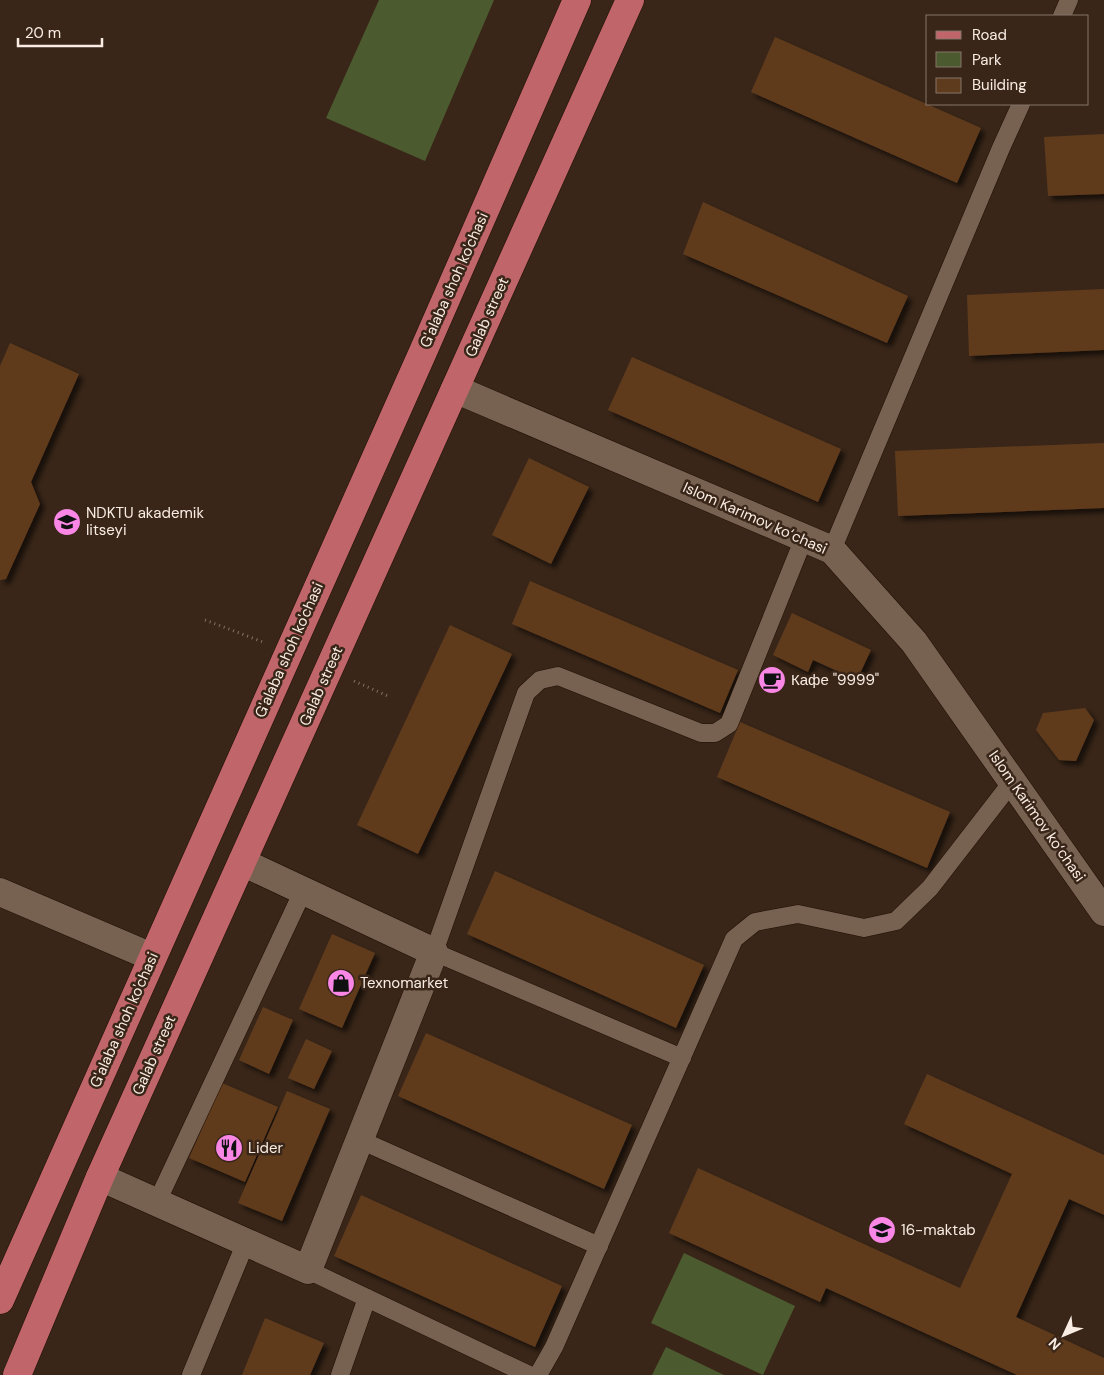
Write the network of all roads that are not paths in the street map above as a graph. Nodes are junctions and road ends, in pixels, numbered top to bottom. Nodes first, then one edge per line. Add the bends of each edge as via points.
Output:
1 (576, 0) edge
2 (630, 0) edge
3 (1069, 0) edge
4 (1062, 15) edge
5 (1021, 105) edge
6 (455, 389) junction
7 (804, 538) junction
8 (832, 550) junction
9 (1012, 782) junction
10 (242, 862) junction
11 (303, 891) junction
12 (0, 892) edge
13 (1103, 909) edge
14 (434, 952) junction
15 (152, 957) junction
16 (682, 1058) junction
17 (360, 1140) junction
18 (100, 1176) junction
19 (156, 1202) junction
20 (246, 1242) junction
21 (599, 1246) junction
22 (308, 1270) junction
23 (367, 1298) junction
24 (0, 1300) edge
25 (17, 1375) edge
26 (191, 1375) edge
27 (340, 1375) edge
28 (529, 1375) edge
29 (538, 1375) edge

1 - 15 main road, G'alaba shoh ko'chasi via 422,354
2 - 6 main road, Galab street
3 - 4 lane
5 - 8 lane
6 - 7 street, Islom Karimov ko‘chasi
6 - 10 main road, Galab street
7 - 8 street, Islom Karimov ko‘chasi
7 - 14 lane via 729,724 715,733 701,734 558,676 540,680 526,693
8 - 9 street, Islom Karimov ko‘chasi via 914,642
9 - 13 street, Islom Karimov ko‘chasi
9 - 16 lane via 930,888 896,922 864,928 798,914 755,922 734,939
10 - 11 street
10 - 18 main road, Galab street
11 - 14 street
11 - 19 lane
12 - 15 street
14 - 16 lane
14 - 17 street
15 - 24 main road, G'alaba shoh ko'chasi
16 - 21 lane
17 - 21 lane
17 - 22 street
18 - 19 street
18 - 25 main road, Galab street
19 - 20 street
20 - 22 street
20 - 26 lane
21 - 29 lane
22 - 23 lane
23 - 27 lane
23 - 28 lane

